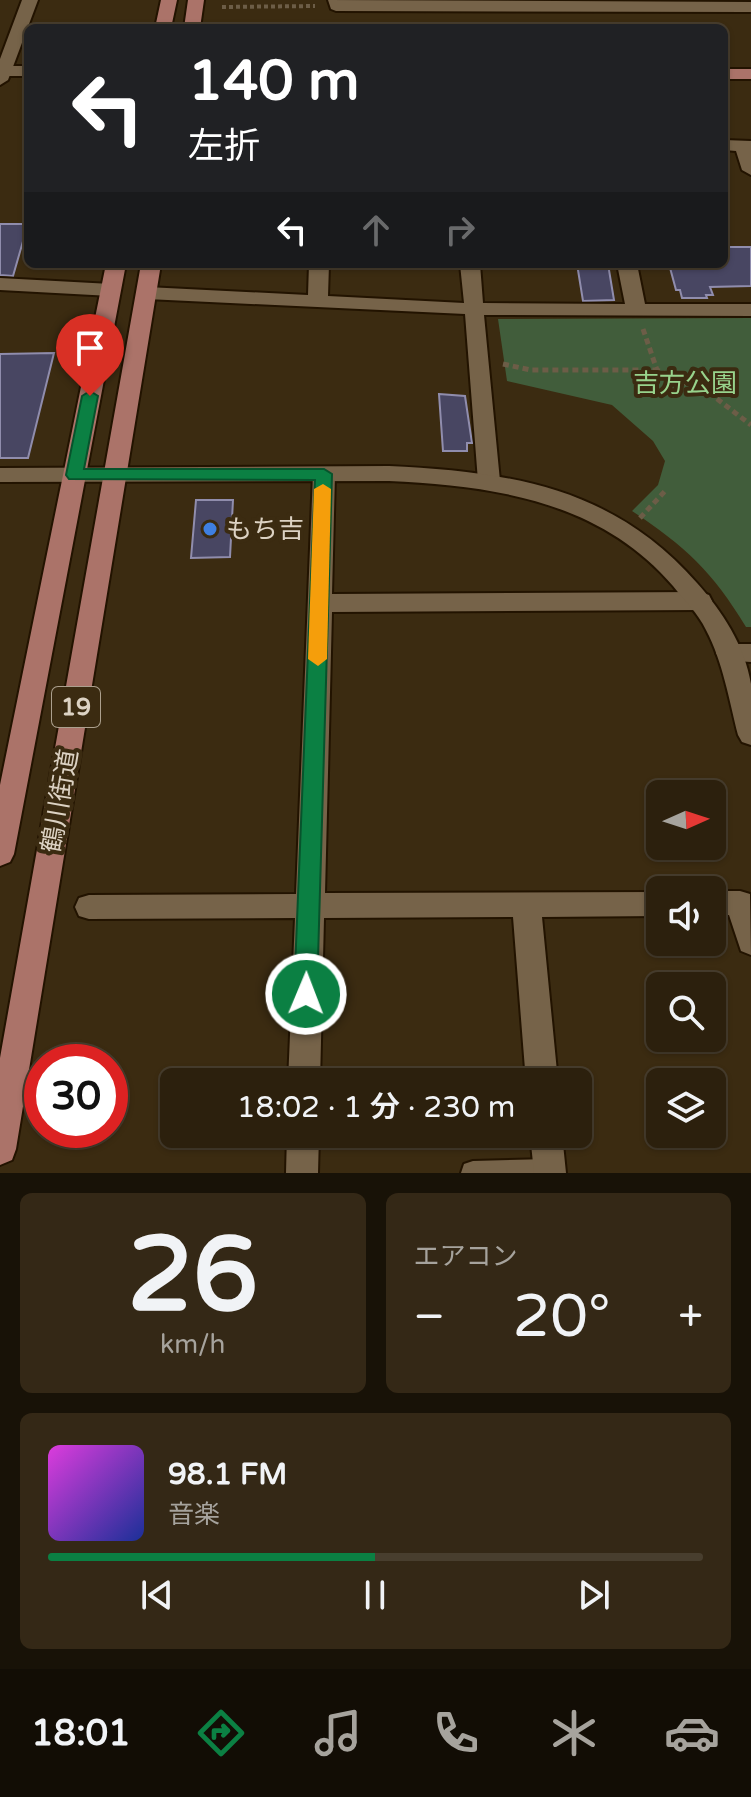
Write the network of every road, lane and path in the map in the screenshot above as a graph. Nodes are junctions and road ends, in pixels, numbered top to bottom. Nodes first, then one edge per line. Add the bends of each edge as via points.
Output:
1 (30, 0) edge
2 (169, 0) edge
3 (196, 0) edge
4 (336, 3) edge
5 (621, 3) edge
6 (222, 7) dead end
7 (450, 7) junction
8 (751, 7) edge
9 (164, 24) edge
10 (193, 24) edge
11 (451, 24) edge
12 (24, 71) edge
13 (1, 74) edge
14 (728, 74) edge
15 (751, 74) edge
16 (739, 146) edge
17 (751, 170) edge
18 (115, 268) edge
19 (150, 268) edge
20 (319, 268) edge
21 (470, 268) edge
22 (628, 268) edge
23 (0, 284) edge
24 (111, 290) junction
25 (147, 293) junction
26 (318, 300) junction
27 (474, 309) junction
28 (636, 310) junction
29 (751, 310) edge
30 (479, 359) junction
31 (657, 370) junction
32 (751, 425) edge
33 (324, 474) junction
34 (0, 475) edge
35 (75, 475) junction
36 (116, 475) junction
37 (489, 481) junction
38 (666, 490) dead end
39 (633, 524) dead end
40 (700, 601) junction
41 (320, 603) junction
42 (740, 653) edge
43 (751, 735) edge
44 (0, 854) edge
45 (726, 903) edge
46 (646, 904) edge
47 (308, 905) junction
48 (527, 906) junction
49 (89, 907) dead end
50 (751, 942) edge
51 (304, 1068) edge
52 (541, 1068) edge
53 (303, 1148) edge
54 (547, 1148) edge
55 (0, 1149) edge
56 (550, 1172) edge
57 (302, 1173) edge
58 (473, 1173) edge

1 - 13 street
2 - 9 main road
3 - 10 main road
4 - 6 path
4 - 7 street
5 - 7 street
5 - 8 street
7 - 11 street
12 - 13 street
14 - 15 main road
16 - 17 street
18 - 24 main road, 鶴川街道 / 19
19 - 25 main road, 鶴川街道 / 19
20 - 26 street
21 - 27 street
22 - 28 street
23 - 24 street
24 - 35 main road, 鶴川街道 / 19
25 - 26 street
25 - 36 main road, 鶴川街道 / 19
26 - 27 street
27 - 28 street
27 - 30 street
28 - 29 street
28 - 31 path
30 - 31 path via 531,370
30 - 37 street
31 - 32 path via 712,395
33 - 36 street
33 - 37 street via 398,473
33 - 41 street
34 - 35 street
35 - 36 street
35 - 44 main road, 鶴川街道 / 19
36 - 55 main road, 鶴川街道 / 19
37 - 40 street via 591,509 671,566
38 - 39 path
40 - 41 street
40 - 42 street
41 - 47 street
42 - 43 street
45 - 50 street via 740,903
46 - 48 street
47 - 48 street
47 - 49 street
47 - 51 street
48 - 52 street
53 - 57 street
54 - 56 street
56 - 58 lane

